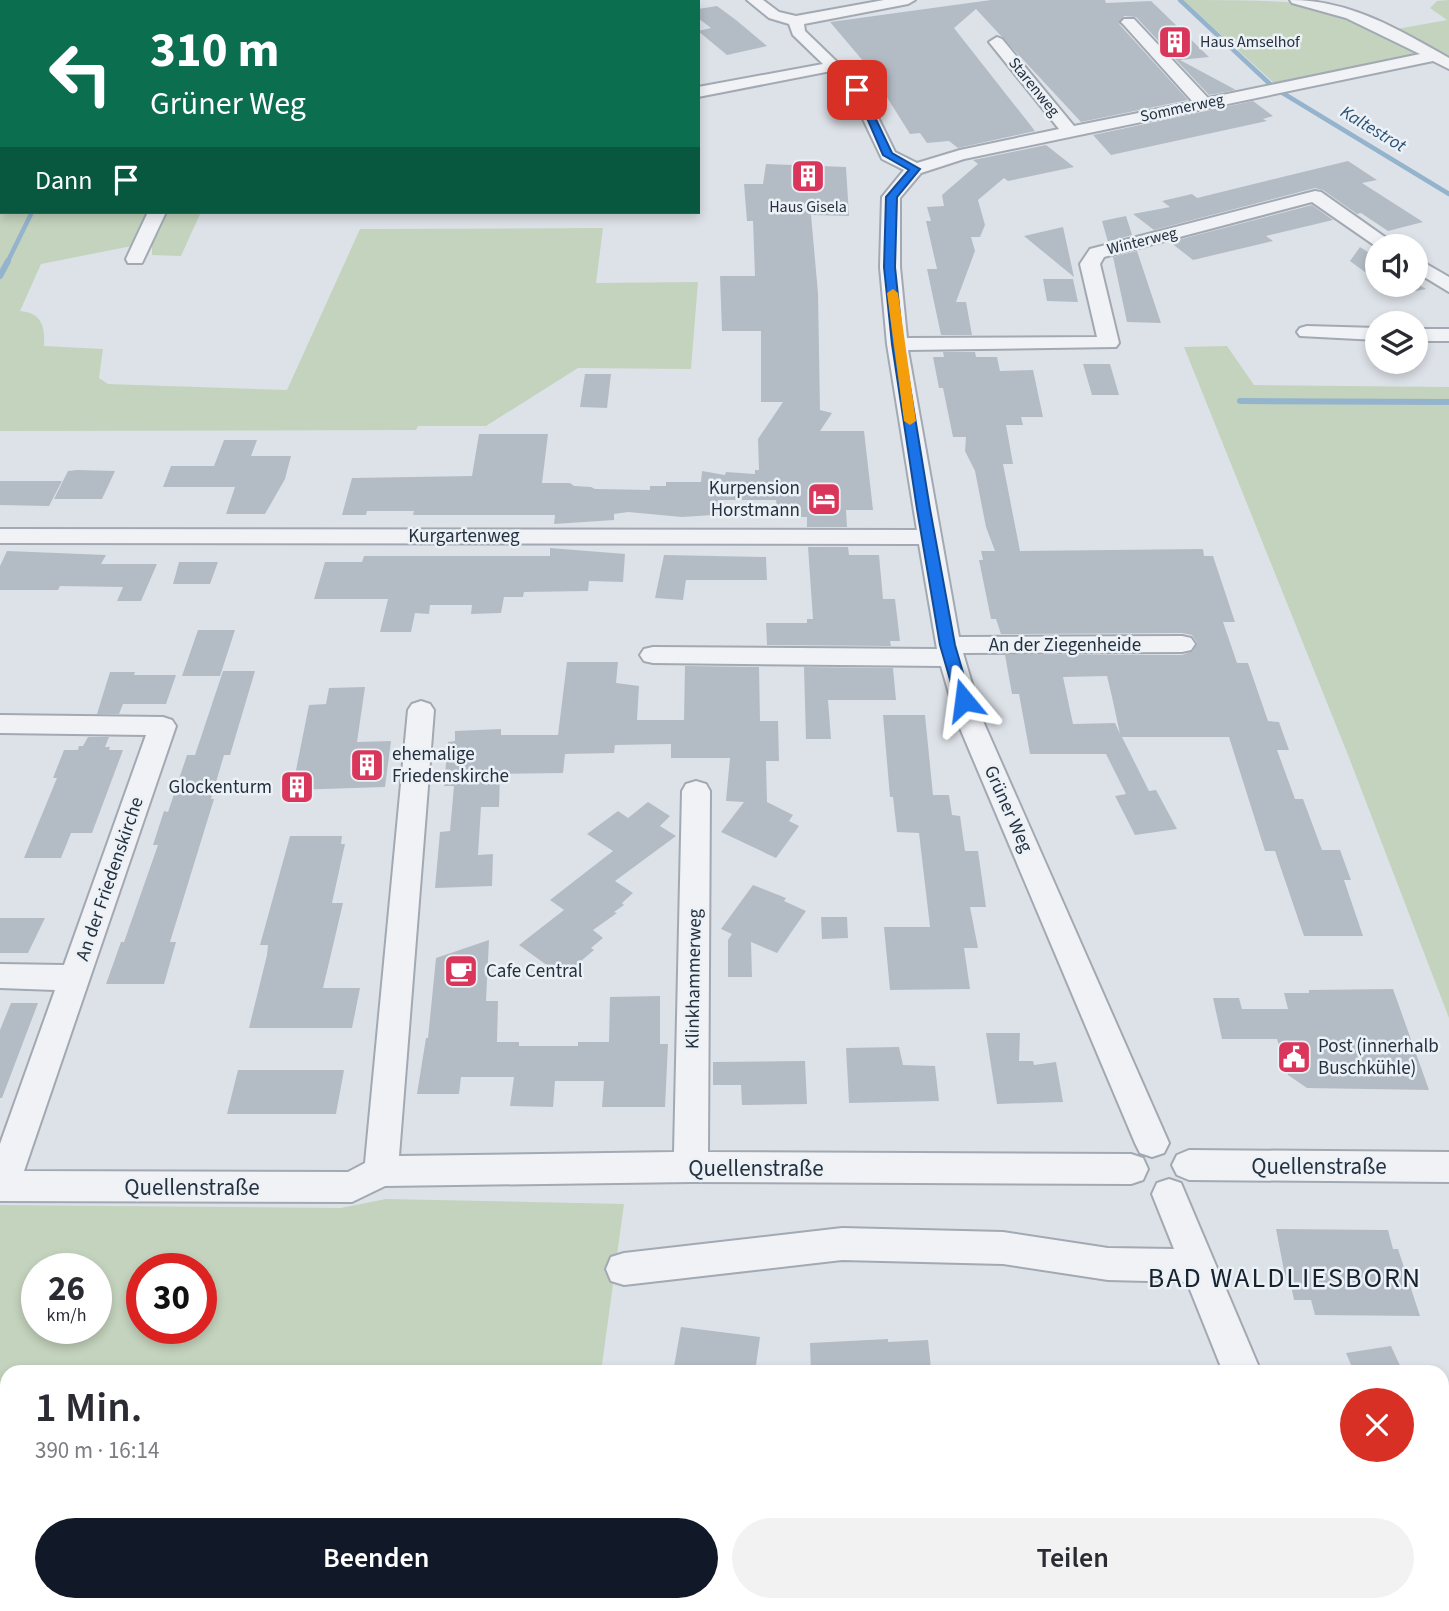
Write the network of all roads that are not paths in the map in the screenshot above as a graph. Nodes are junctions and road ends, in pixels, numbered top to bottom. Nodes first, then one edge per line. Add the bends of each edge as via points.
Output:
1 (754, 0) edge
2 (908, 0) edge
3 (1297, 0) edge
4 (796, 21) junction
5 (1129, 22) dead end
6 (997, 42) dead end
7 (1442, 60) edge
8 (835, 65) junction
9 (700, 92) edge
10 (1204, 104) junction
11 (1070, 132) junction
12 (915, 169) junction
13 (156, 214) edge
14 (1371, 234) edge
15 (135, 259) dead end
16 (1428, 272) edge
17 (1449, 286) edge
18 (1307, 332) dead end
19 (1365, 334) edge
20 (1428, 335) edge
21 (1449, 335) edge
22 (897, 344) junction
23 (0, 536) edge
24 (929, 537) junction
25 (1182, 645) dead end
26 (949, 651) junction
27 (653, 655) dead end
28 (421, 710) dead end
29 (0, 724) edge
30 (696, 791) dead end
31 (0, 976) edge
32 (76, 978) junction
33 (1142, 1156) junction
34 (691, 1167) junction
35 (1449, 1167) edge
36 (381, 1171) junction
37 (1179, 1179) junction
38 (1, 1186) edge
39 (1199, 1266) junction
40 (624, 1269) dead end
41 (1239, 1365) edge

1 - 4 street via 774,15
2 - 4 street
3 - 7 street via 1361,17
4 - 8 street via 798,32
5 - 10 street
6 - 11 street, Starenweg
7 - 10 street, Sommerweg
8 - 9 street
8 - 12 street via 857,90 888,155
10 - 11 street, Sommerweg
11 - 12 street, Sommerweg
12 - 22 street, Grüner Weg via 891,197 890,267
13 - 15 street
14 - 22 street, Winterweg via 1315,196 1097,253 1090,264 1109,343
16 - 17 street
18 - 19 street
20 - 21 street
22 - 24 street, Grüner Weg
23 - 24 street, Kurgartenweg
24 - 26 street, Grüner Weg
25 - 26 street, An der Ziegenheide
26 - 27 street, An der Ziegenheide
26 - 33 street, Grüner Weg via 970,721 1135,1098
28 - 36 street
29 - 32 street, An der Friedenskirche via 163,726
30 - 34 street, Klinkhammerweg
31 - 32 street
32 - 38 street, An der Friedenskirche
33 - 34 street, Quellenstraße
33 - 37 street, Quellenstraße via 1170,1146 1184,1157
33 - 37 street, Quellenstraße via 1135,1177 1150,1190
34 - 36 street, Quellenstraße
35 - 37 street, Quellenstraße
36 - 38 street, Quellenstraße via 352,1187
37 - 39 street
39 - 40 street via 1108,1264 1003,1248 842,1244
39 - 41 street

